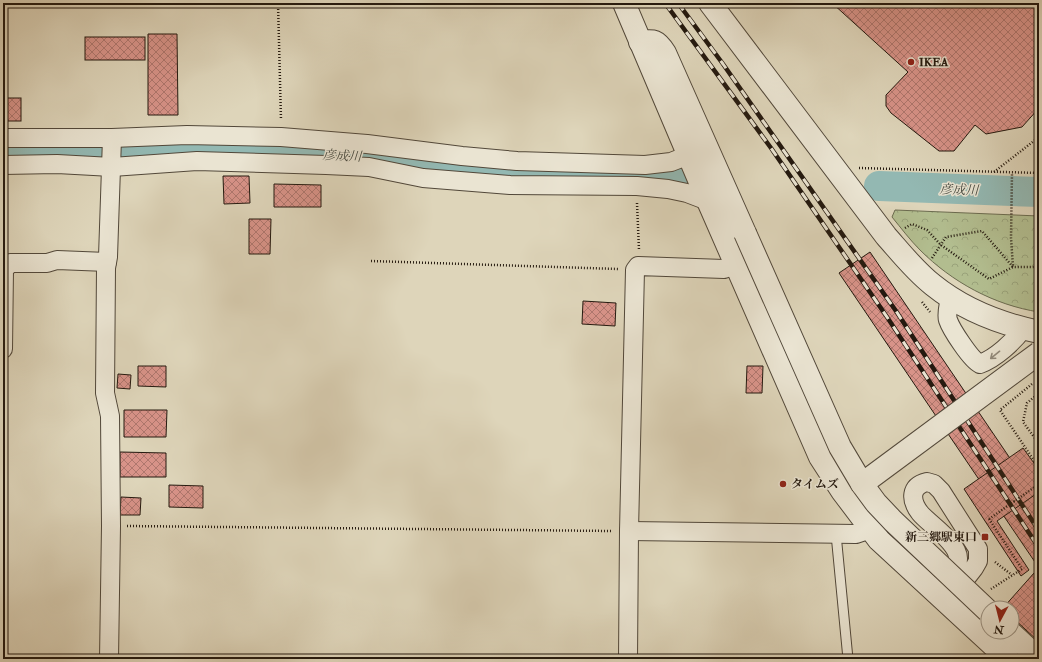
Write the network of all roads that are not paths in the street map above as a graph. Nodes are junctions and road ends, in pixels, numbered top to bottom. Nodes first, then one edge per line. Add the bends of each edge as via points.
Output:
1 (624, 3) edge
2 (710, 3) edge
3 (640, 42) junction
4 (3, 138) edge
5 (257, 151) junction
6 (280, 151) junction
7 (58, 152) junction
8 (112, 153) junction
9 (689, 155) junction
10 (3, 165) edge
11 (708, 201) junction
12 (107, 262) junction
13 (736, 265) junction
14 (950, 297) junction
15 (1031, 330) edge
16 (3, 349) edge
17 (1039, 353) edge
18 (862, 484) junction
19 (868, 528) junction
20 (629, 531) junction
21 (836, 534) junction
22 (971, 536) junction
23 (955, 548) junction
24 (939, 596) junction
25 (985, 600) edge
26 (1019, 640) edge
27 (109, 659) edge
28 (628, 659) edge
29 (848, 659) edge
30 (1008, 659) edge
31 (1039, 659) edge

1 - 3 street
2 - 14 street via 886,236 911,264
3 - 9 street
3 - 18 street, bridge via 660,44 666,53 840,447
4 - 7 street
5 - 6 street
5 - 6 street
5 - 8 street via 197,161
5 - 8 street via 187,135
6 - 9 street via 367,144 517,161 645,165 671,162
6 - 11 street via 423,178 510,185 637,186 687,193
7 - 8 street
7 - 8 street
7 - 10 street
8 - 12 street
9 - 11 street
11 - 13 street
12 - 16 street via 57,260 47,263 10,263 4,270
12 - 27 street via 105,393 110,416 111,526
13 - 19 street via 820,457
13 - 20 street via 724,268 637,268
14 - 15 street via 998,322
15 -> 14 street via 1016,338 988,361 980,364 975,362 948,318
17 - 18 street, bridge
18 - 25 street, bridge via 893,521
19 - 21 street via 856,534
19 - 24 street
20 - 21 street
20 - 28 street
21 - 29 lane
22 - 23 street
22 - 23 street via 941,491 934,484 920,484 914,490 915,504
22 - 24 street via 978,549 978,560 974,568 952,593
23 - 24 street via 959,558 957,565 941,584
24 - 30 street
26 - 31 street

